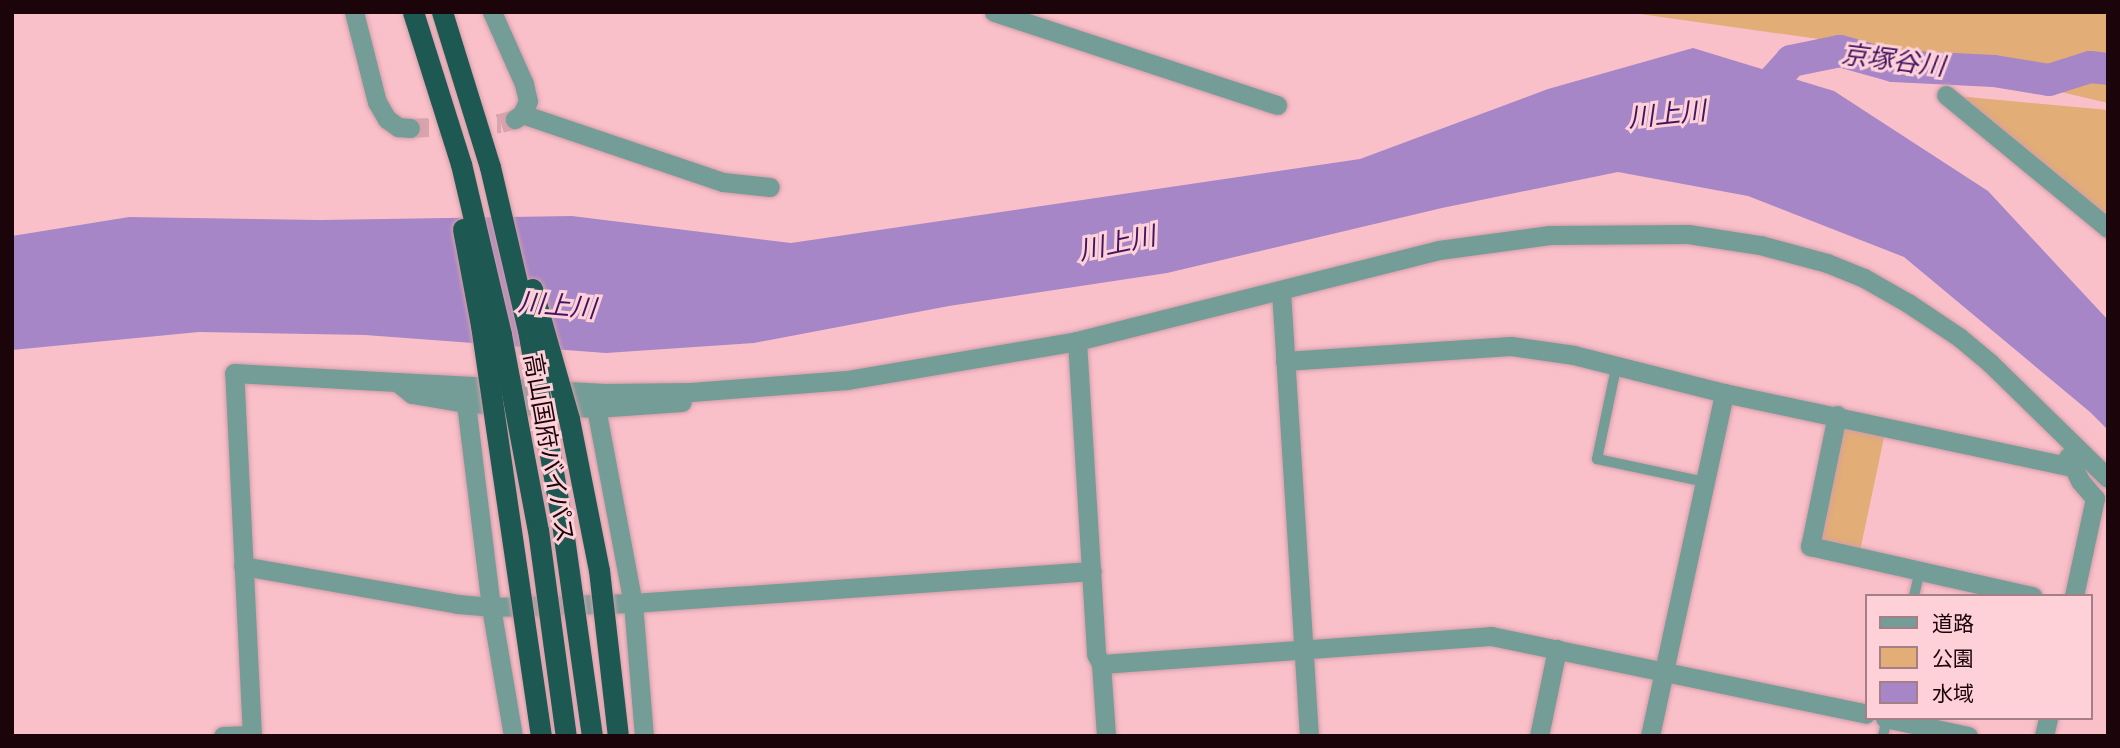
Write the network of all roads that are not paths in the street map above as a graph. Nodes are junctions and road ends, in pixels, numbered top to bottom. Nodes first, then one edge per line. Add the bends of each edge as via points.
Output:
1 (354, 12) edge
2 (411, 12) edge
3 (442, 12) edge
4 (492, 12) edge
5 (994, 12) edge
6 (1946, 95) dead end
7 (1277, 105) dead end
8 (410, 128) tunnel mouth
9 (490, 167) junction
10 (770, 187) dead end
11 (2108, 228) edge
12 (1281, 291) junction
13 (1077, 341) junction
14 (1286, 361) junction
15 (1616, 368) junction
16 (397, 382) junction
17 (691, 392) junction
18 (1724, 393) junction
19 (466, 403) junction
20 (596, 408) junction
21 (1837, 415) junction
22 (2051, 422) junction
23 (2073, 467) junction
24 (2108, 478) edge
25 (1706, 482) junction
26 (243, 566) junction
27 (1920, 570) junction
28 (1092, 571) junction
29 (1914, 594) edge
30 (2023, 594) edge
31 (2074, 594) edge
32 (633, 603) junction
33 (491, 607) junction
34 (1303, 649) junction
35 (1557, 649) junction
36 (1101, 664) junction
37 (1664, 671) junction
38 (1864, 714) edge
39 (1895, 720) edge
40 (252, 735) edge
41 (223, 736) edge
42 (513, 736) edge
43 (541, 736) edge
44 (566, 736) edge
45 (592, 736) edge
46 (618, 736) edge
47 (644, 736) edge
48 (1106, 736) edge
49 (1309, 736) edge
50 (1539, 736) edge
51 (1650, 736) edge
52 (1968, 736) edge

1 - 8 street via 377,102 387,120
2 - 43 highway, bridge via 470,264
2 - 44 highway, 高山国府バイパス, bridge via 461,163 520,425
3 - 9 highway, 高山国府バイパス, bridge
4 - 10 street via 524,84 528,101 519,116 723,182
5 - 7 street
6 - 11 street
9 - 45 highway, 高山国府バイパス, bridge via 545,420
9 - 46 highway, bridge via 544,327 569,419 599,570
12 - 13 street
12 - 14 street
12 - 22 street via 1439,250 1504,240 1644,232 1730,239 1827,263 1908,303 1959,337
13 - 17 street via 847,380
13 - 28 street
14 - 15 street via 1511,346 1574,355
14 - 34 street
15 - 18 street
15 - 25 lane via 1597,459
16 - 17 street via 605,393
16 - 19 street via 412,394
16 - 26 street via 234,373
17 - 20 street via 677,405
18 - 21 street
18 - 25 street
19 - 20 street
19 - 33 street
20 - 32 street
21 - 23 street
21 - 27 street via 1810,547
22 - 23 street
22 - 24 street
23 - 31 street via 2095,498
25 - 37 street
26 - 33 street
26 - 40 street
27 - 29 lane
27 - 30 street
28 - 32 street
28 - 36 street via 1096,654
32 - 33 street
32 - 47 street
33 - 42 street
34 - 35 street via 1491,636
34 - 36 street
34 - 49 street
35 - 37 street
35 - 50 street
36 - 48 street
37 - 38 street
37 - 51 street
39 - 52 street
40 - 41 street

